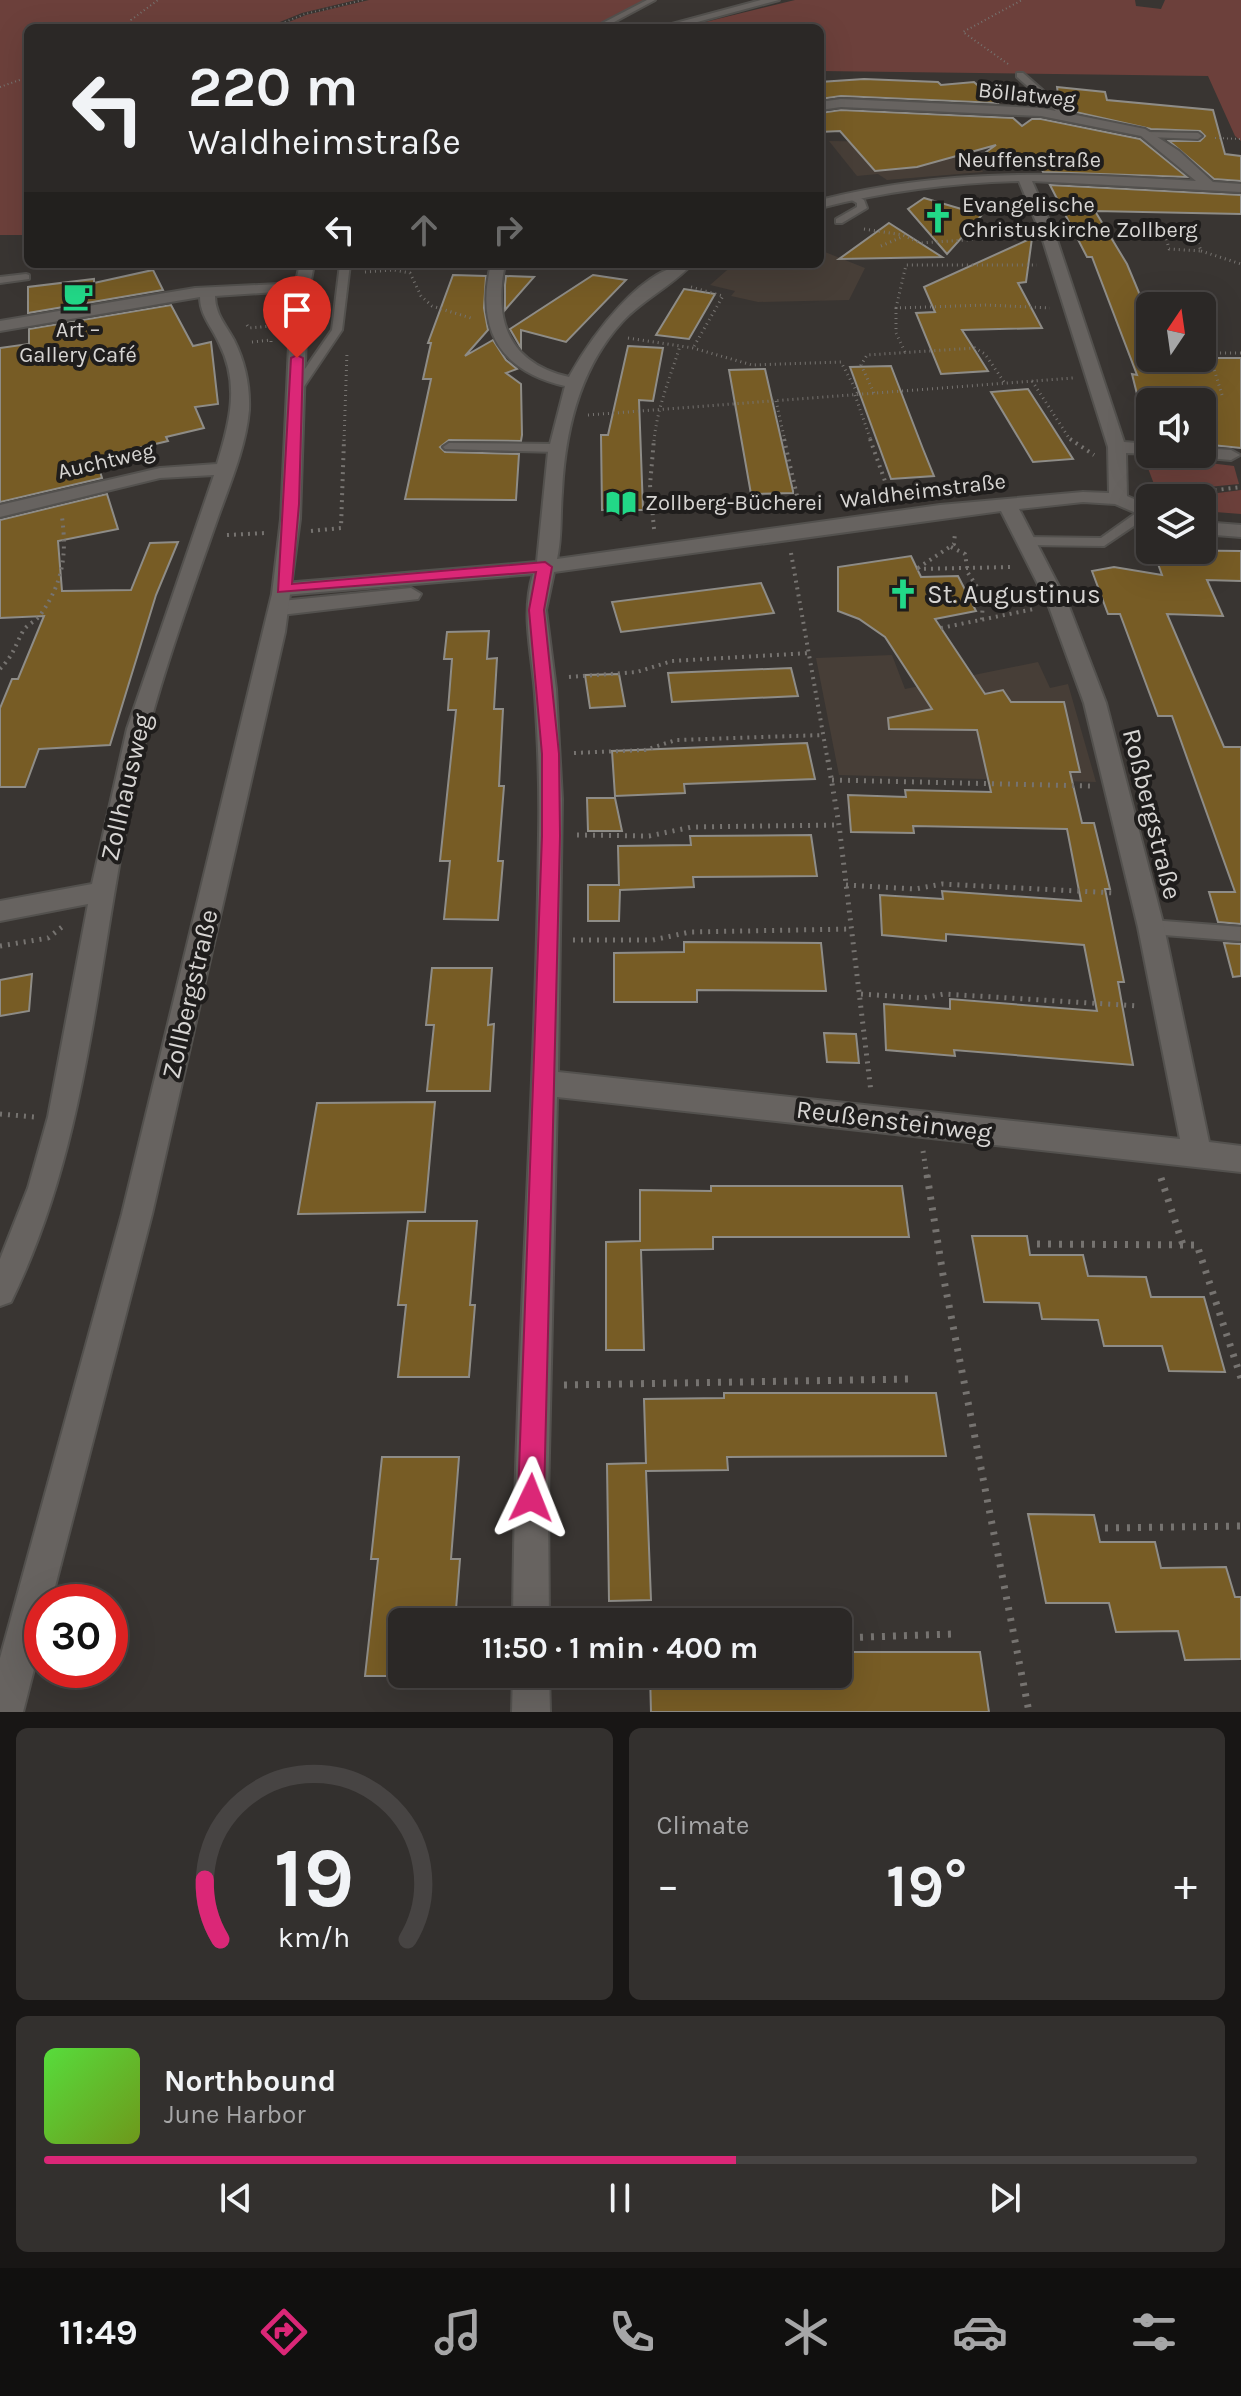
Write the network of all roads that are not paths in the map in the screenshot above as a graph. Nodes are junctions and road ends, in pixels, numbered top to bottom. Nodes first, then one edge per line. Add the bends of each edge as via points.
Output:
1 (652, 0) edge
2 (774, 0) edge
3 (605, 24) edge
4 (678, 24) edge
5 (1020, 75) road end
6 (824, 105) edge
7 (1068, 117) junction
8 (1149, 134) junction
9 (1198, 136) dead end
10 (1025, 180) junction
11 (1209, 186) junction
12 (1241, 188) edge
13 (851, 196) junction
14 (824, 203) edge
15 (839, 221) dead end
16 (306, 268) edge
17 (348, 268) edge
18 (498, 268) edge
19 (679, 268) edge
20 (0, 280) edge
21 (301, 287) junction
22 (208, 292) junction
23 (0, 293) edge
24 (0, 326) edge
25 (572, 383) junction
26 (295, 392) junction
27 (449, 447) dead end
28 (557, 448) junction
29 (1136, 450) edge
30 (1109, 453) junction
31 (1216, 454) edge
32 (1231, 455) dead end
33 (224, 469) junction
34 (1118, 499) junction
35 (1007, 504) junction
36 (1136, 504) edge
37 (0, 511) edge
38 (1136, 518) edge
39 (1216, 529) edge
40 (1241, 531) edge
41 (1026, 541) junction
42 (545, 567) junction
43 (282, 599) junction
44 (102, 892) junction
45 (0, 911) edge
46 (1151, 927) junction
47 (1241, 934) edge
48 (546, 1083) junction
49 (1197, 1153) junction
50 (1241, 1159) edge
51 (0, 1291) edge
52 (531, 1608) edge
53 (531, 1688) edge
54 (4, 1712) edge
55 (531, 1712) edge

1 - 3 lane
2 - 4 street
5 - 7 lane
6 - 7 street, Böllatweg
7 - 8 street, Böllatweg
8 - 9 lane
8 - 11 street, Böllatweg
10 - 11 street, Neuffenstraße
10 - 13 street, Neuffenstraße via 939,182
10 - 30 street via 1094,376
11 - 12 street, Neuffenstraße
13 - 14 street, Neuffenstraße
13 - 15 lane via 862,208
16 - 21 street, Zollbergstraße
17 - 26 lane via 337,330
18 - 25 street via 492,319 499,337 545,376
19 - 25 street via 603,334
20 - 23 lane via 25,282
21 - 22 street
21 - 26 street, Zollbergstraße
22 - 24 street
22 - 33 street, Zollhausweg via 207,309 228,344 241,389 239,422
25 - 28 street
26 - 43 street, Zollbergstraße via 291,532
27 - 28 lane
28 - 42 street
29 - 30 street
30 - 34 street
31 - 32 street
33 - 37 street, Auchtweg via 170,471
33 - 44 street, Zollhausweg via 135,738
34 - 35 street, Waldheimstraße
34 - 36 street
35 - 41 street, Roßbergstraße
35 - 42 street, Waldheimstraße
38 - 41 lane via 1104,542
39 - 40 street
41 - 46 street, Roßbergstraße via 1058,604 1092,692
42 - 43 street, Waldheimstraße via 511,584
42 - 48 street via 536,610 550,754
43 - 54 street, Zollbergstraße via 137,1214
44 - 45 street
44 - 51 street, Zollhausweg via 51,1166
46 - 47 lane
46 - 49 street, Roßbergstraße
48 - 49 street, Reußensteinweg
48 - 52 street
49 - 50 street, Reußensteinweg
53 - 55 street

